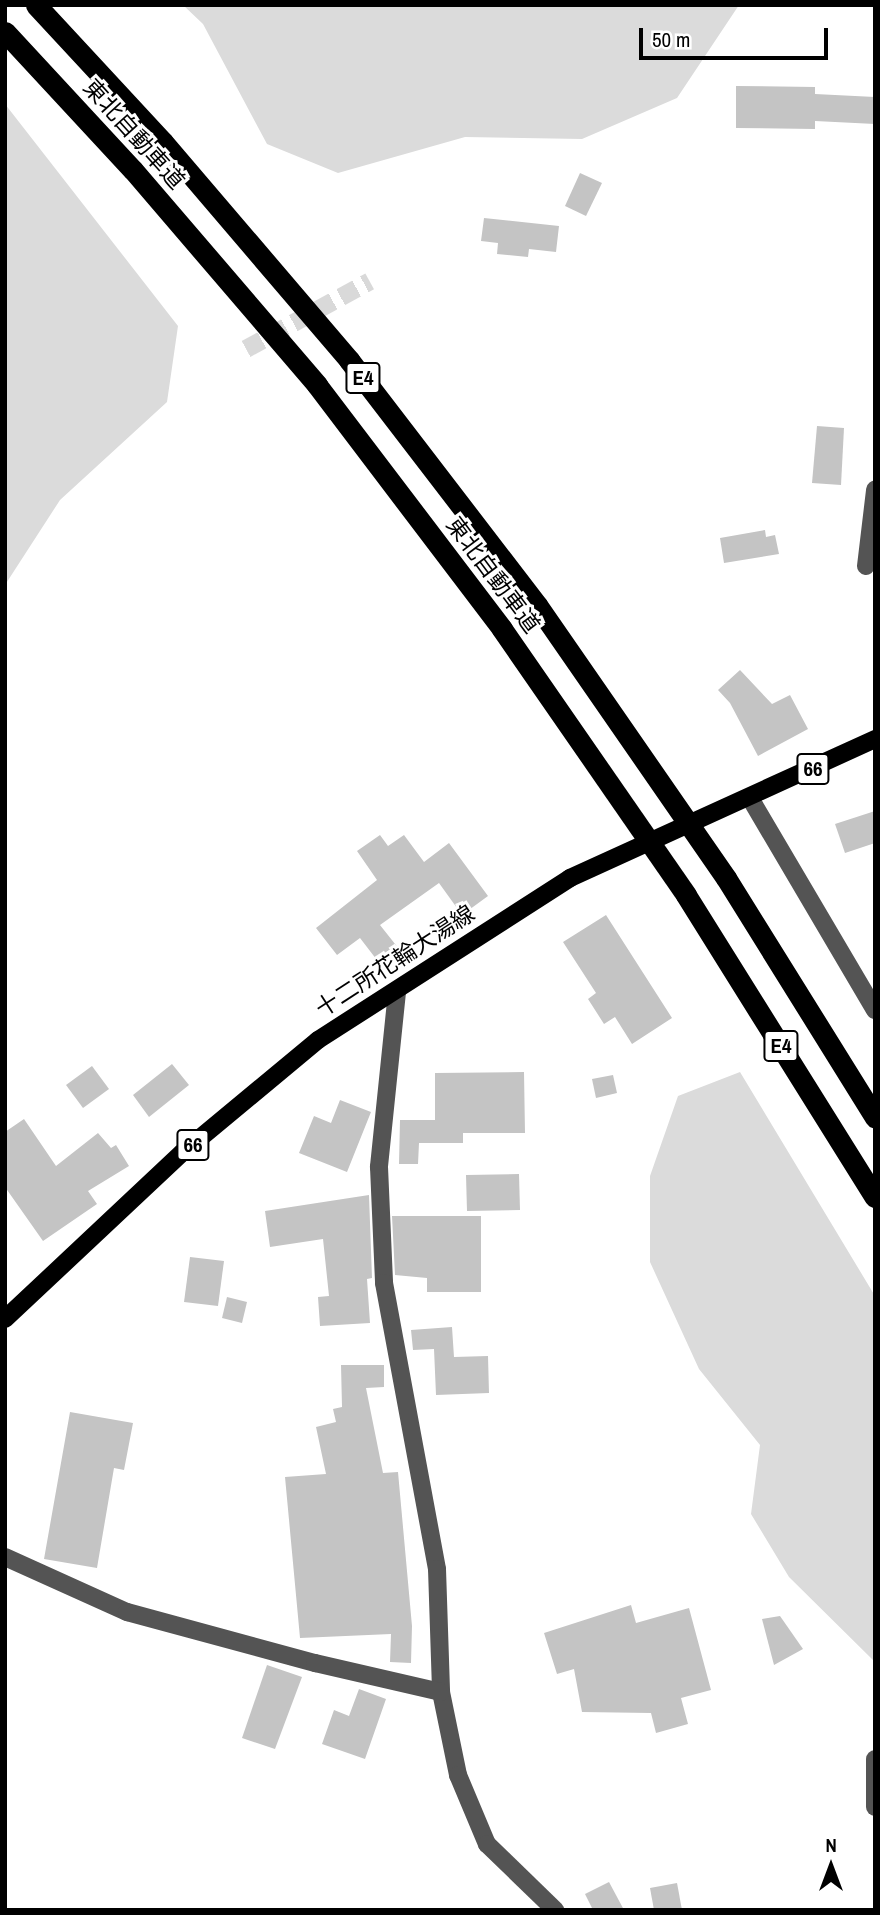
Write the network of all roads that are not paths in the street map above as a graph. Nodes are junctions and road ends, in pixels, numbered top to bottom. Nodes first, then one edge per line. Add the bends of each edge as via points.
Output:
1 (36, 5) edge
2 (5, 32) edge
3 (875, 490) edge
4 (872, 532) edge
5 (866, 566) dead end
6 (875, 739) edge
7 (750, 798) junction
8 (397, 992) junction
9 (875, 1010) edge
10 (875, 1116) edge
11 (875, 1198) edge
12 (5, 1319) edge
13 (5, 1557) edge
14 (441, 1692) junction
15 (875, 1759) edge
16 (875, 1807) edge
17 (555, 1910) edge

1 - 10 highway, 東北自動車道 / E4 via 163,142 349,360 537,605 726,878
2 - 11 highway, 東北自動車道 / E4 via 133,170 317,385 502,629 619,794
3 - 4 street
4 - 5 street
6 - 7 main road, 十二所花輪大湯線 / 66
7 - 8 main road, 十二所花輪大湯線 / 66 via 570,878
7 - 9 street
8 - 12 main road, 十二所花輪大湯線 / 66 via 308,1049 183,1153
8 - 14 street via 379,1167 384,1283 437,1569
13 - 14 street via 127,1612
14 - 17 street via 458,1775 487,1844
15 - 16 street

